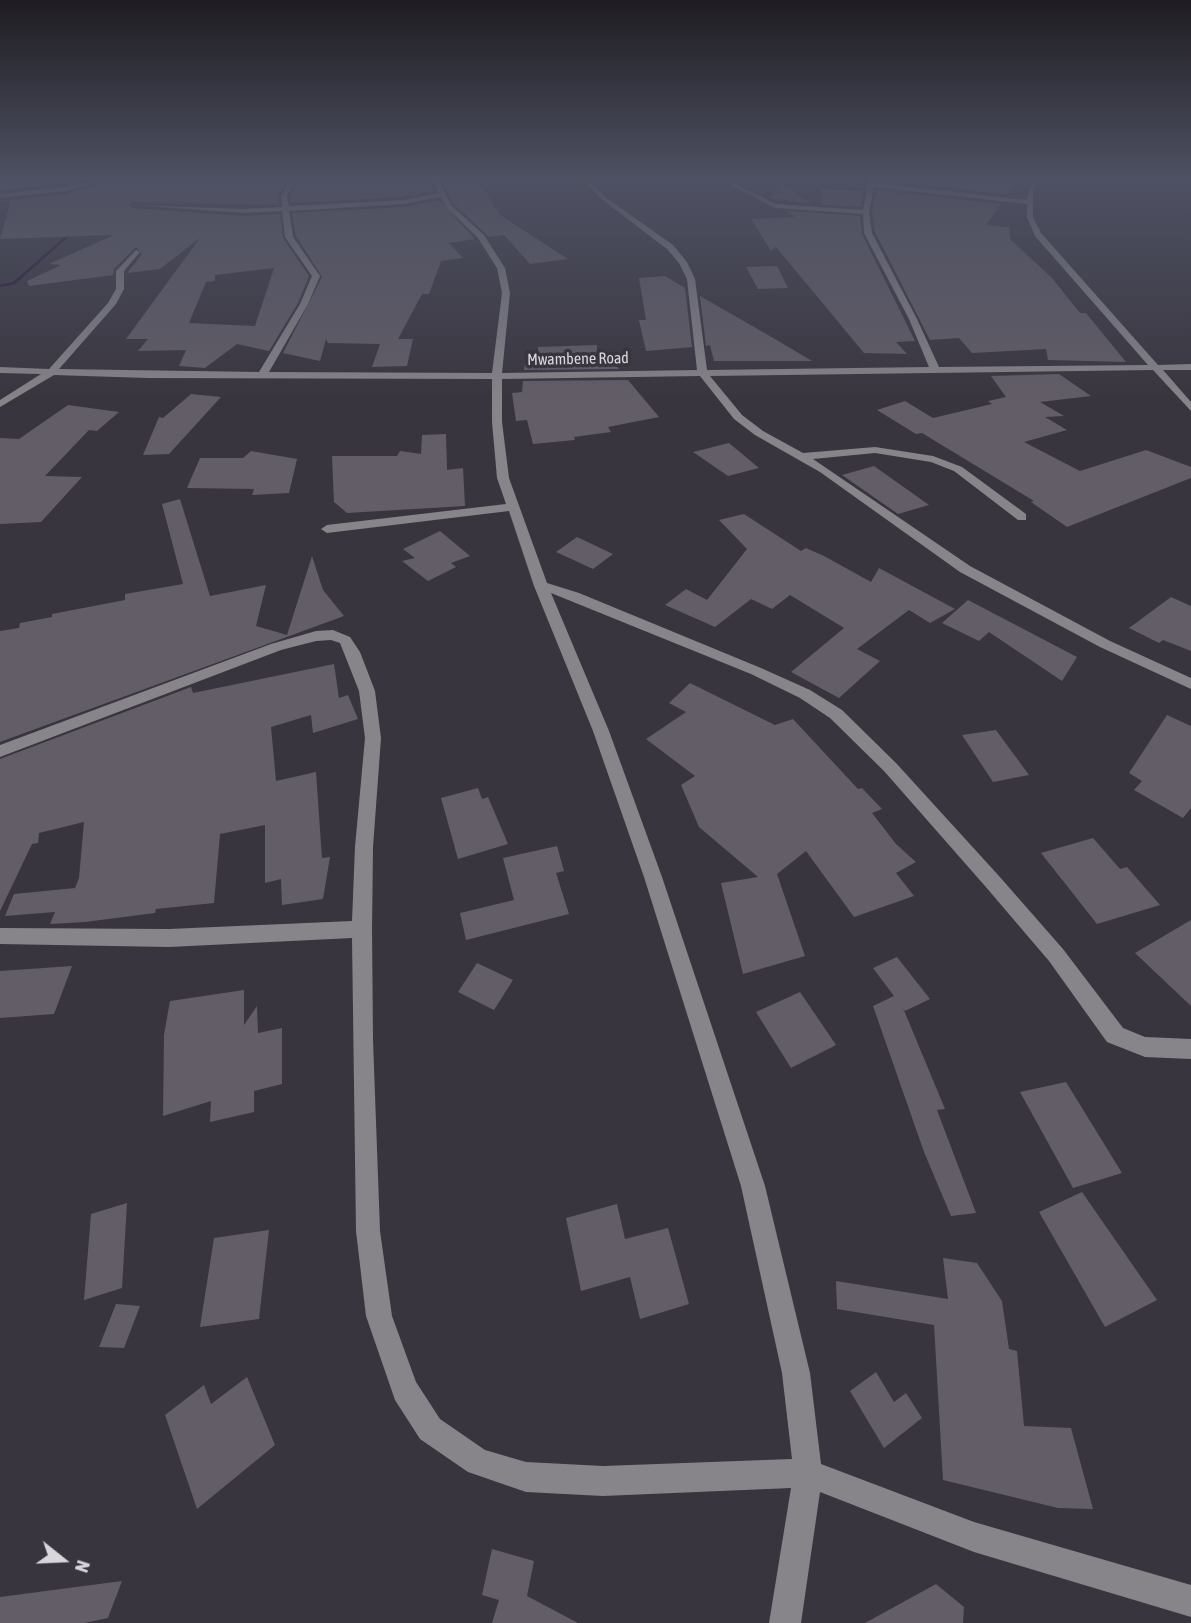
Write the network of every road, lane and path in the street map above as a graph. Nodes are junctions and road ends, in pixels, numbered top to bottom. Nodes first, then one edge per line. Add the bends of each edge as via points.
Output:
1 (134, 255) edge
2 (301, 255) edge
3 (492, 255) edge
4 (677, 255) edge
5 (877, 255) edge
6 (1057, 255) edge
7 (1157, 367) junction
8 (1191, 367) edge
9 (934, 368) junction
10 (0, 370) edge
11 (50, 373) junction
12 (702, 373) junction
13 (263, 374) junction
14 (497, 376) junction
15 (0, 404) edge
16 (1191, 408) edge
17 (799, 457) junction
18 (512, 507) junction
19 (1022, 517) dead end
20 (327, 529) dead end
21 (541, 586) junction
22 (1191, 684) edge
23 (0, 751) edge
24 (362, 929) junction
25 (0, 936) edge
26 (1191, 1049) edge
27 (808, 1473) junction
28 (1191, 1601) edge
29 (785, 1623) edge

1 - 11 street via 120,271 120,289 112,304
2 - 13 street via 316,276
3 - 14 street via 501,268 506,293
4 - 12 street via 691,279
5 - 9 street via 913,318
6 - 7 street
7 - 8 street, Mwambene Road
7 - 9 street, Mwambene Road
7 - 16 street
9 - 12 street, Mwambene Road
10 - 11 street, Mwambene Road
11 - 13 street, Mwambene Road
11 - 15 street
12 - 14 street, Mwambene Road
12 - 17 street via 738,416
13 - 14 street, Mwambene Road
14 - 18 street via 498,449
17 - 19 street via 875,450 933,459 958,469
17 - 22 street via 965,569
18 - 20 street
18 - 21 street
21 - 26 street via 756,671 836,714 890,767 1056,955 1115,1035 1145,1047
21 - 27 street via 601,731 653,877 753,1186 796,1373
23 - 24 street via 276,646 316,636 345,640 367,691 373,737
24 - 25 street via 169,938
24 - 27 street via 368,1231 379,1317 404,1390 430,1429 478,1462 526,1477 603,1481
27 - 28 street via 974,1536
27 - 29 street

